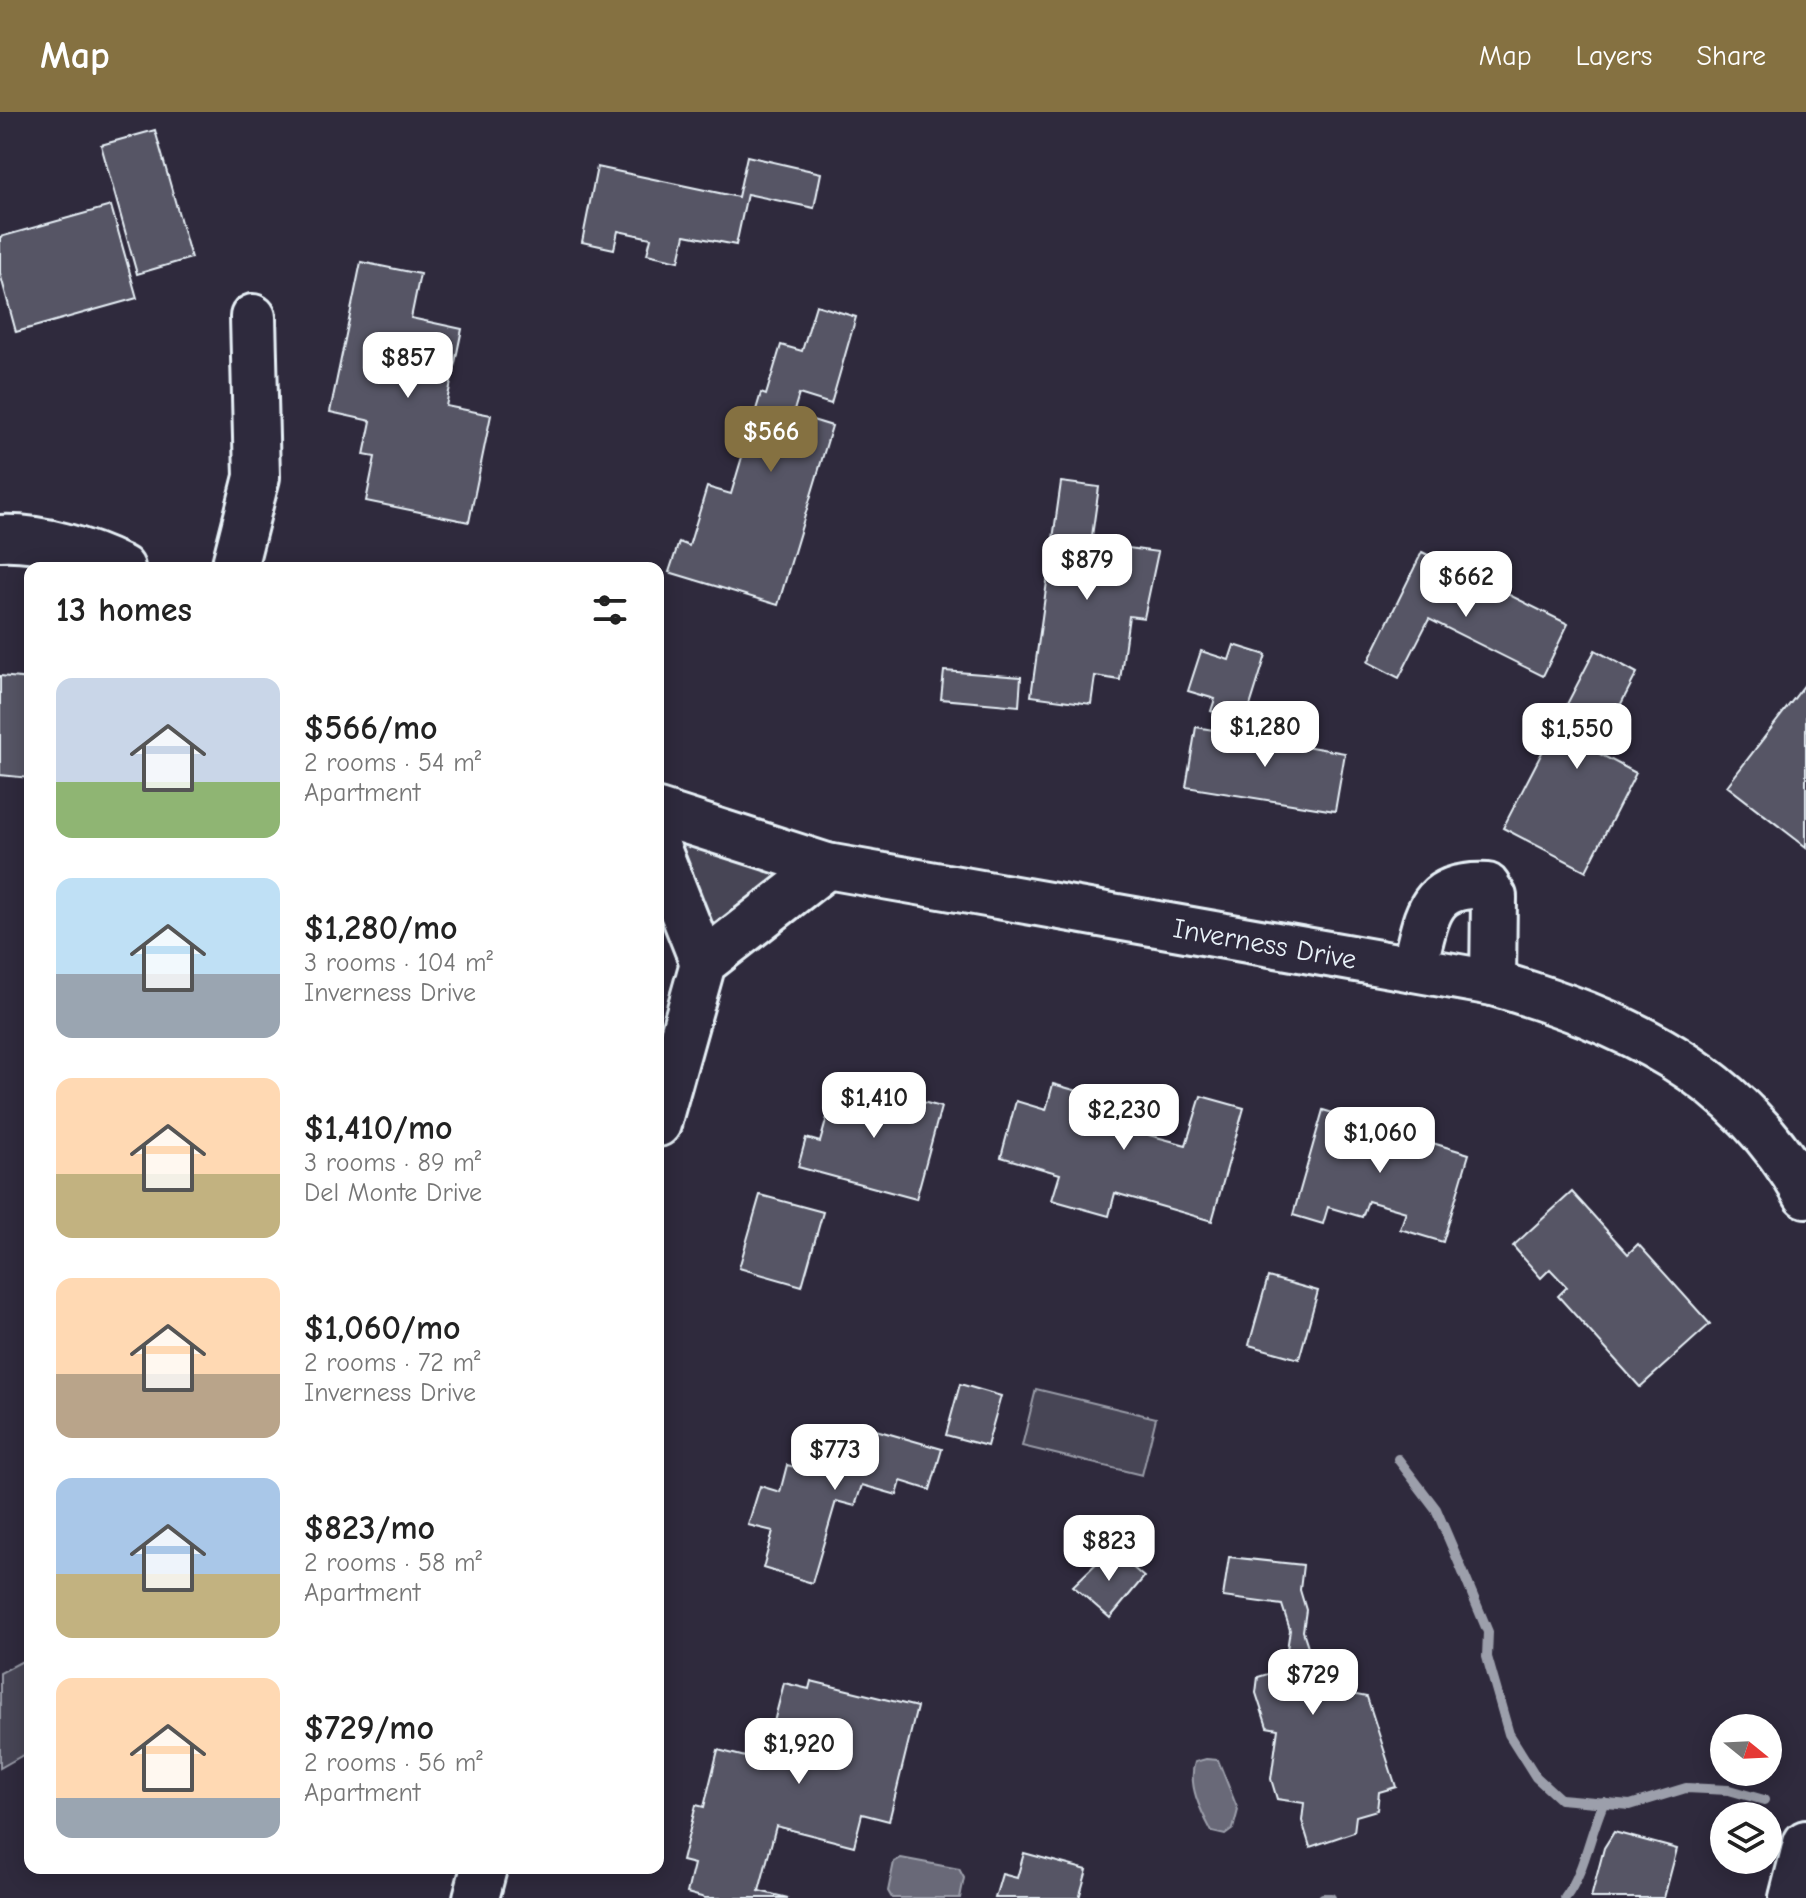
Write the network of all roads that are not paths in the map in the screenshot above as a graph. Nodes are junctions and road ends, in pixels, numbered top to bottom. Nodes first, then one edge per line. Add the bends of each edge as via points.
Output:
1 (253, 317) dead end
2 (0, 538) edge
3 (109, 562) edge
4 (236, 562) edge
5 (664, 814) edge
6 (664, 864) edge
7 (827, 866) junction
8 (703, 963) junction
9 (1413, 969) junction
10 (1493, 983) junction
11 (664, 1103) edge
12 (1806, 1195) edge
13 (1806, 1843) edge
14 (482, 1874) edge
15 (476, 1898) edge
16 (1792, 1898) edge

1 - 4 street via 257,477
2 - 3 street via 18,537
5 - 7 street, Inverness Drive
6 - 8 street
7 - 8 street
7 - 9 street, Inverness Drive
8 - 11 street
9 - 10 street, Inverness Drive
9 - 10 street via 1433,902 1458,885 1487,886 1494,897
10 - 12 street, Inverness Drive via 1571,1006 1643,1037 1704,1076 1756,1124
13 - 16 street
14 - 15 street

